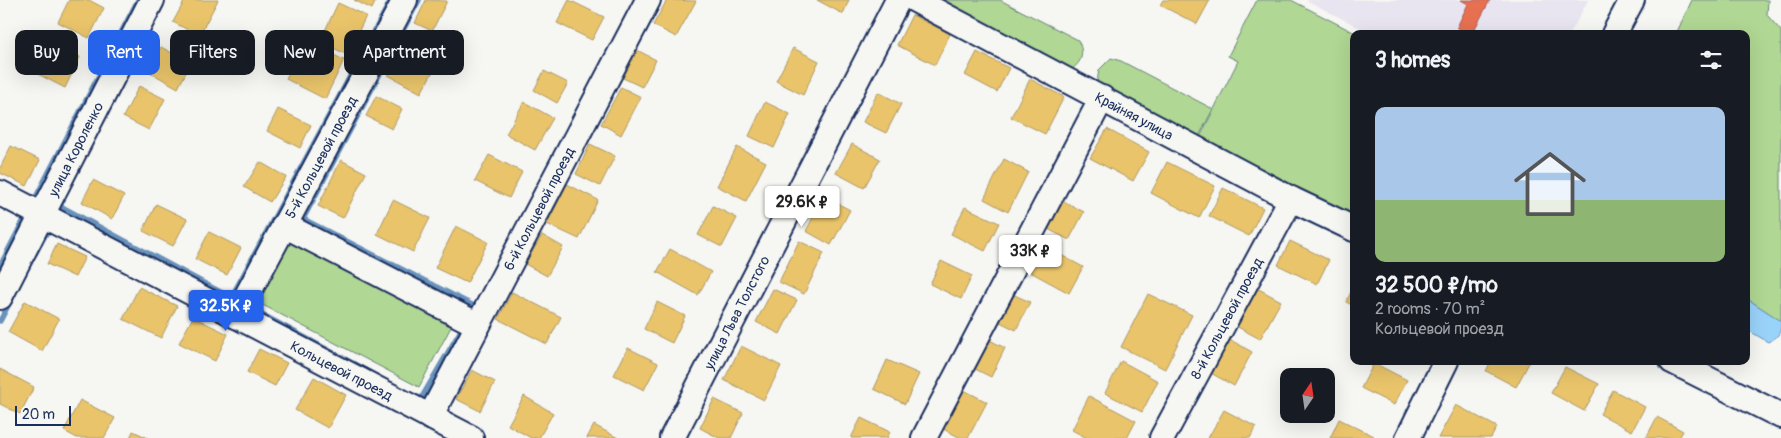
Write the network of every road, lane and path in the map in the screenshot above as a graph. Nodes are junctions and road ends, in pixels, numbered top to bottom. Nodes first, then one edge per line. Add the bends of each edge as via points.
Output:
1 (152, 0) edge
2 (405, 0) edge
3 (648, 0) edge
4 (898, 0) edge
5 (915, 0) edge
6 (1632, 0) edge
7 (1616, 30) edge
8 (1102, 98) junction
9 (0, 193) edge
10 (1290, 198) junction
11 (42, 214) junction
12 (284, 225) junction
13 (1350, 227) edge
14 (0, 297) edge
15 (236, 316) junction
16 (478, 325) junction
17 (1444, 365) edge
18 (1680, 365) edge
19 (430, 416) junction
20 (1781, 416) edge
21 (471, 438) edge
22 (672, 438) edge
23 (924, 438) edge
24 (1162, 438) edge
25 (1408, 438) edge

1 - 11 street, улица Короленко
2 - 12 street, 5-й Кольцевой проезд
3 - 16 street, 6-й Кольцевой проезд
4 - 22 street, улица Льва Толстого
5 - 8 street, Крайняя улица
6 - 7 street
8 - 10 street, Крайняя улица
8 - 23 street
9 - 11 street, Кольцевой проезд
10 - 13 street, Крайняя улица
10 - 24 street, 8-й Кольцевой проезд
11 - 14 street, улица Короленко
11 - 15 street, Кольцевой проезд
12 - 15 street, 5-й Кольцевой проезд
12 - 16 street
15 - 19 street, Кольцевой проезд
16 - 19 street, 6-й Кольцевой проезд
17 - 25 street
18 - 20 street
19 - 21 street, Кольцевой проезд

